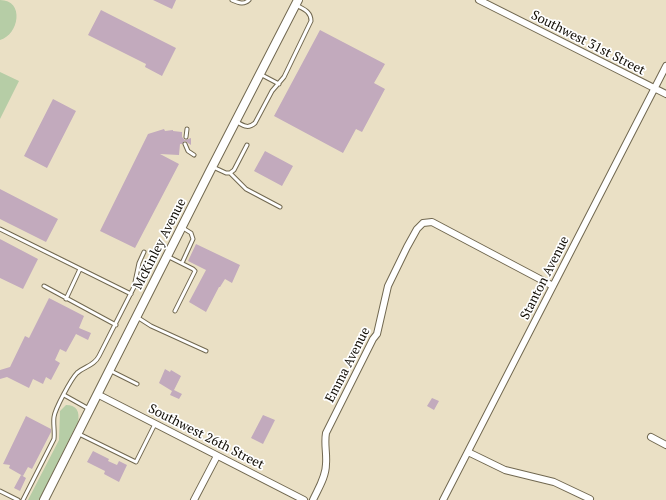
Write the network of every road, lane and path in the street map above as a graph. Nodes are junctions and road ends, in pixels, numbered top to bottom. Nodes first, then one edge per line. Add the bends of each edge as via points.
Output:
1 (232, 0) edge
2 (249, 0) edge
3 (480, 0) edge
4 (297, 3) edge
5 (666, 66) edge
6 (260, 74) junction
7 (279, 84) junction
8 (655, 88) junction
9 (666, 94) edge
10 (236, 122) junction
11 (187, 129) dead end
12 (186, 137) dead end
13 (185, 144) dead end
14 (247, 144) dead end
15 (194, 155) dead end
16 (212, 166) junction
17 (230, 173) junction
18 (280, 207) dead end
19 (182, 228) junction
20 (0, 229) edge
21 (144, 252) dead end
22 (167, 256) junction
23 (182, 263) junction
24 (80, 269) junction
25 (44, 286) dead end
26 (553, 286) junction
27 (131, 294) junction
28 (66, 299) junction
29 (175, 311) dead end
30 (136, 317) junction
31 (116, 325) junction
32 (206, 351) dead end
33 (109, 370) junction
34 (137, 384) dead end
35 (98, 394) junction
36 (64, 395) junction
37 (89, 409) junction
38 (154, 424) junction
39 (78, 433) junction
40 (651, 437) dead end
41 (666, 445) edge
42 (468, 452) junction
43 (216, 456) junction
44 (0, 491) edge
45 (590, 499) edge
46 (18, 500) edge
47 (23, 500) edge
48 (44, 500) edge
49 (194, 500) edge
50 (304, 500) edge
51 (313, 500) edge
52 (443, 500) edge

1 - 2 lane via 242,4
3 - 8 street, Southwest 31st Street
4 - 6 main road, McKinley Avenue
4 - 7 lane via 309,13 311,21
5 - 8 street, Stanton Avenue
6 - 7 lane
6 - 10 main road, McKinley Avenue
7 - 10 lane via 272,91 255,123 246,127
8 - 9 street, Southwest 31st Street
8 - 26 street, Stanton Avenue
10 - 16 main road, McKinley Avenue
11 - 12 lane
13 - 15 lane via 188,151
14 - 17 lane
16 - 17 lane
16 - 19 main road, McKinley Avenue
17 - 18 lane via 246,190
19 - 22 main road, McKinley Avenue
19 - 23 lane via 191,233 193,239
20 - 24 lane
21 - 27 lane
22 - 23 lane
22 - 30 main road, McKinley Avenue
23 - 29 lane via 194,271
24 - 27 lane
24 - 28 lane
25 - 28 lane
26 - 42 street, Stanton Avenue
26 - 51 street, Emma Avenue via 432,222 422,223 410,241 388,286 377,334 326,433 325,473
27 - 31 lane
28 - 31 lane
30 - 32 lane
30 - 33 main road, McKinley Avenue
31 - 36 lane via 97,360 76,375
33 - 34 lane
33 - 35 main road, McKinley Avenue
35 - 37 main road, McKinley Avenue
35 - 38 street, Southwest 26th Street
36 - 37 lane
36 - 47 lane via 54,416 54,439
37 - 39 main road, McKinley Avenue
38 - 39 lane via 136,462
38 - 43 street, Southwest 26th Street
39 - 48 main road, McKinley Avenue
40 - 41 street
42 - 45 street via 505,470 554,482
42 - 52 street, Stanton Avenue
43 - 49 street
43 - 50 street, Southwest 26th Street
44 - 46 lane

